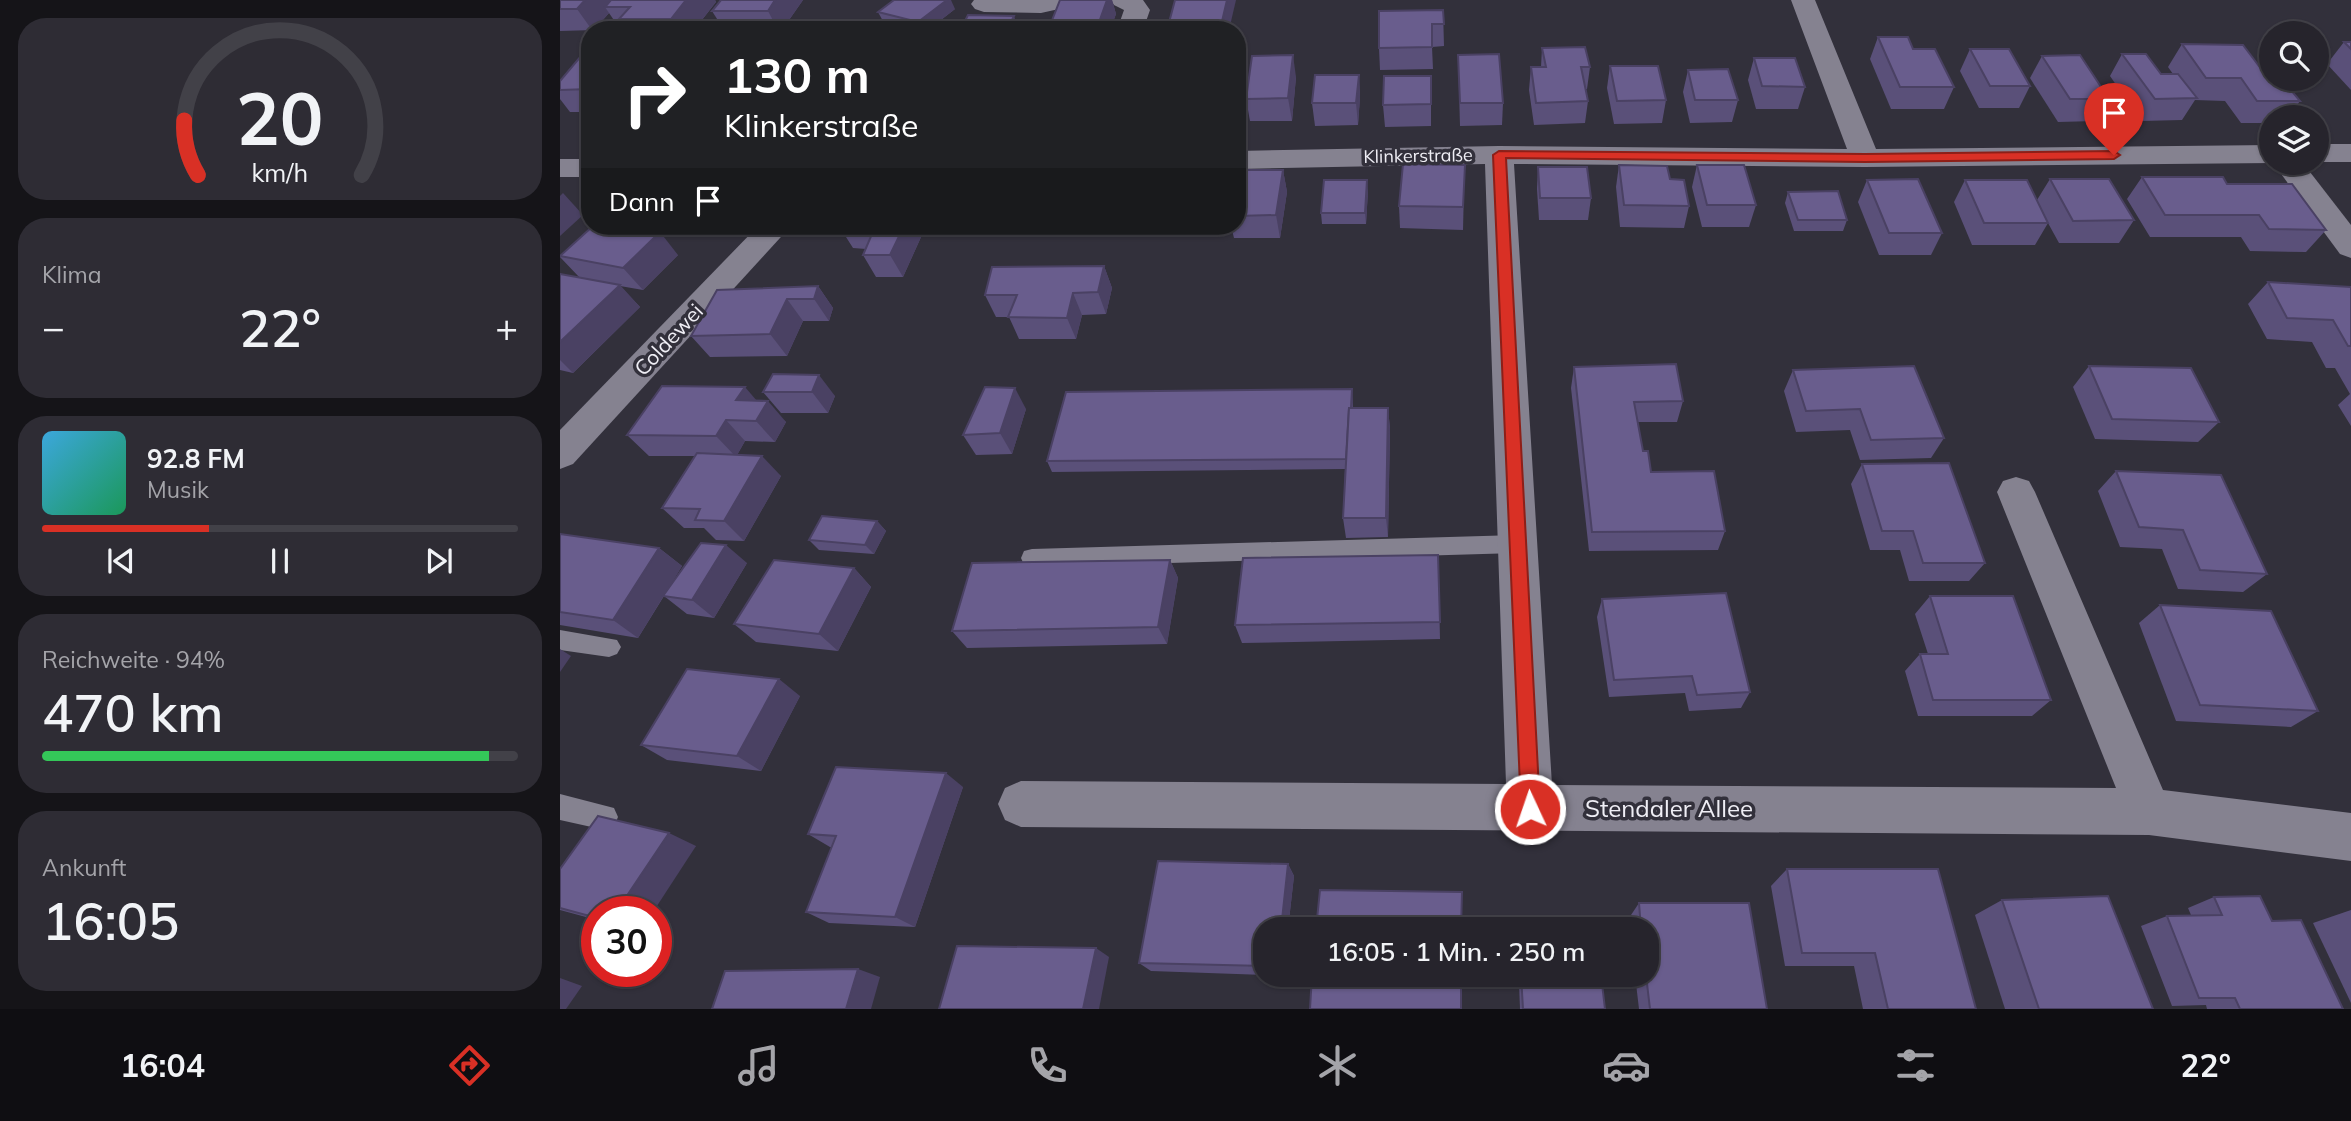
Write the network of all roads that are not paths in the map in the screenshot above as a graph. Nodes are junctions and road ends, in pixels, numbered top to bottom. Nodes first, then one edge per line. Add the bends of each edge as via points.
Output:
1 (1068, 0) edge
2 (1123, 0) edge
3 (1803, 0) edge
4 (980, 7) edge
5 (1134, 21) edge
6 (2329, 153) edge
7 (2351, 153) edge
8 (2259, 154) edge
9 (1499, 155) junction
10 (1865, 158) junction
11 (1246, 160) edge
12 (560, 168) edge
13 (581, 168) edge
14 (2297, 175) edge
15 (767, 235) edge
16 (2351, 247) edge
17 (560, 454) edge
18 (2015, 492) dead end
19 (1517, 544) junction
20 (1032, 558) dead end
21 (560, 640) edge
22 (609, 647) dead end
23 (1021, 804) dead end
24 (560, 807) edge
25 (1530, 809) junction
26 (2149, 811) junction
27 (605, 817) edge
28 (2351, 837) edge

1 - 4 street
2 - 5 street via 1138,10
3 - 10 street
6 - 7 street
8 - 10 street, Klinkerstraße
9 - 10 street, Klinkerstraße
9 - 11 street, Klinkerstraße
9 - 19 street
12 - 13 street
14 - 16 street
15 - 17 street, Coldewei
18 - 26 street
19 - 20 lane
19 - 25 street
21 - 22 lane
23 - 25 street, Stendaler Allee
24 - 27 lane
25 - 26 street, Stendaler Allee
26 - 28 street, Stendaler Allee

